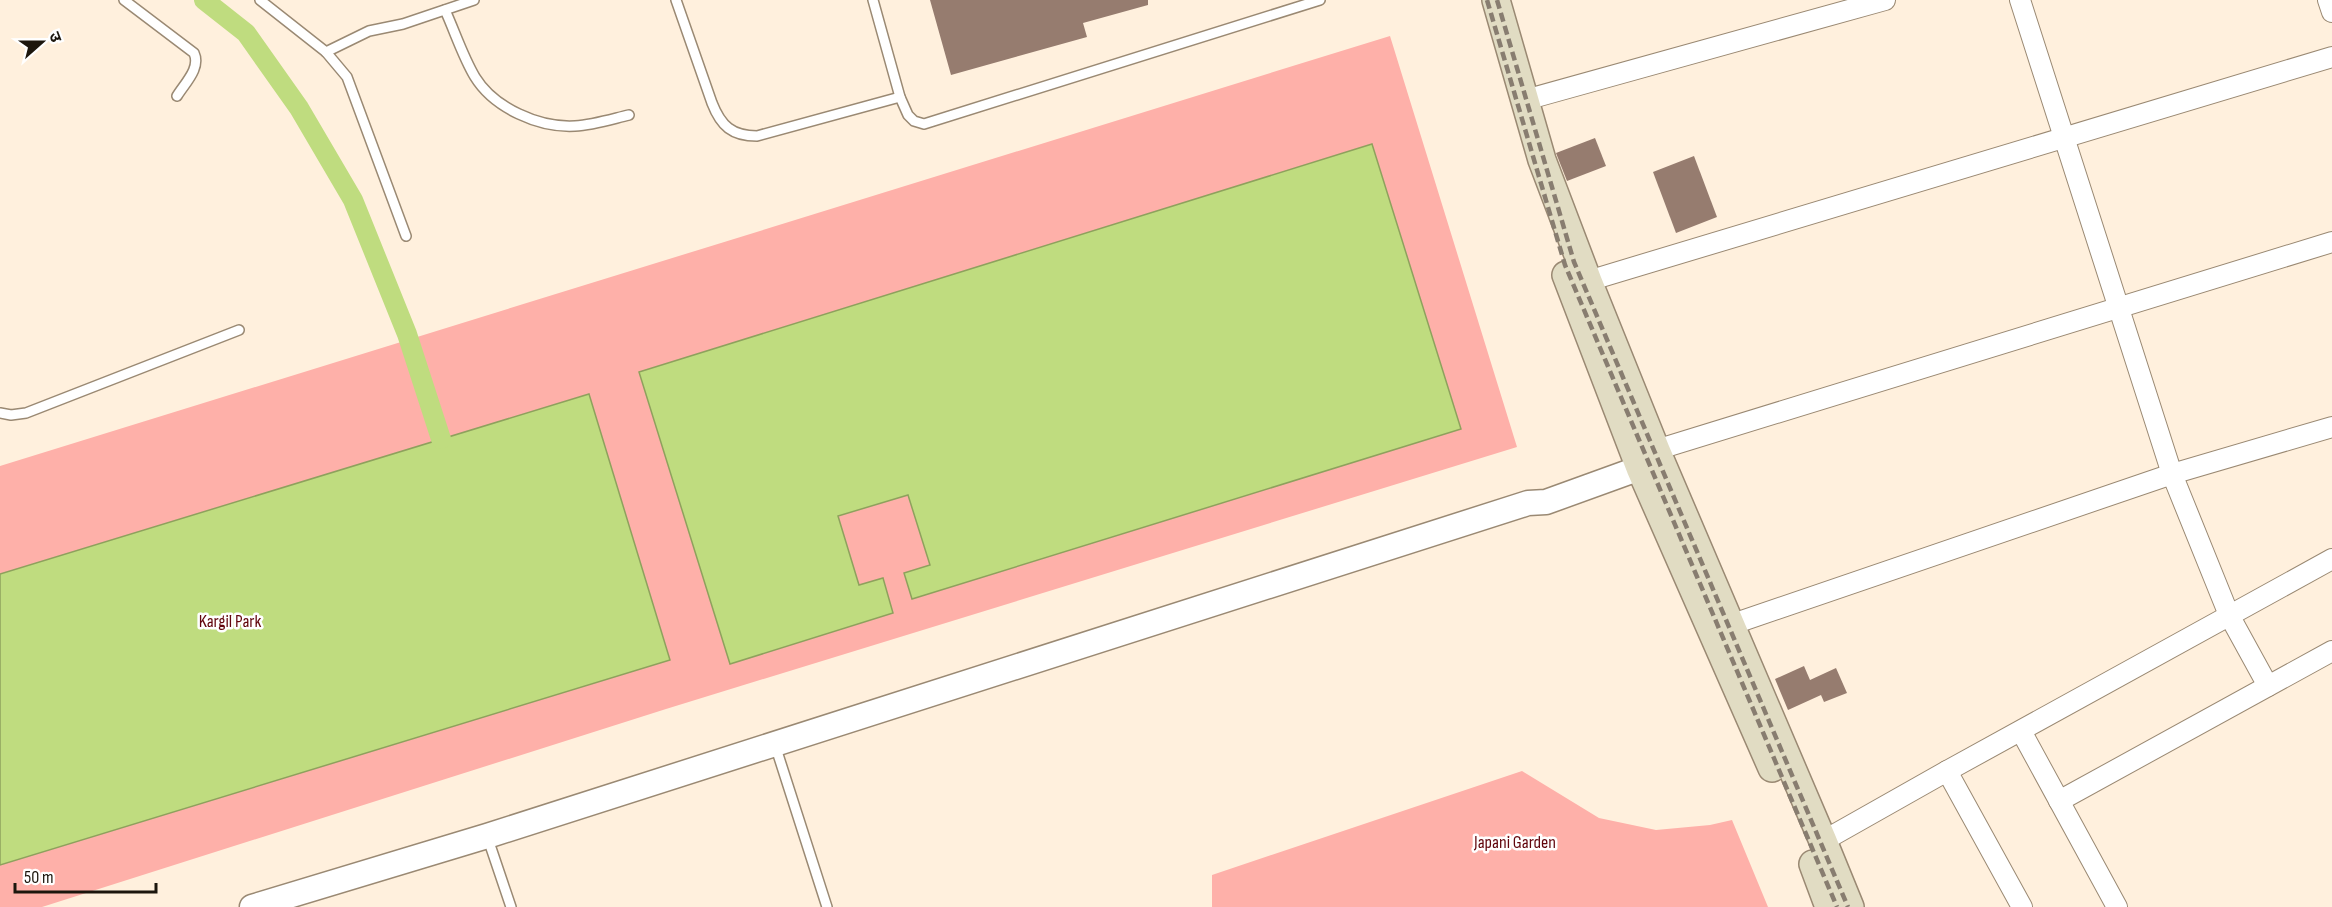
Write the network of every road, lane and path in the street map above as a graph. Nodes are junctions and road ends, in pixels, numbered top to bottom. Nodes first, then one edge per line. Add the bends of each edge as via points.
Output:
1 (124, 0) edge
2 (260, 0) edge
3 (474, 0) edge
4 (676, 0) edge
5 (873, 0) edge
6 (1320, 0) edge
7 (1478, 0) edge
8 (1496, 0) edge
9 (1886, 0) edge
10 (2020, 0) edge
11 (2328, 0) edge
12 (445, 10) junction
13 (2332, 12) edge
14 (326, 52) junction
15 (2332, 57) edge
16 (177, 96) dead end
17 (900, 97) junction
18 (1525, 100) junction
19 (629, 115) dead end
20 (2062, 137) junction
21 (406, 236) dead end
22 (2332, 242) edge
23 (1588, 281) junction
24 (2117, 307) junction
25 (239, 330) dead end
26 (0, 413) edge
27 (2332, 427) edge
28 (1643, 457) junction
29 (2172, 474) junction
30 (2332, 559) edge
31 (2229, 615) junction
32 (1730, 625) junction
33 (2332, 651) edge
34 (2268, 686) junction
35 (2021, 730) junction
36 (774, 742) junction
37 (1947, 771) junction
38 (2059, 801) junction
39 (487, 836) junction
40 (1823, 841) junction
41 (252, 907) edge
42 (512, 907) edge
43 (827, 907) edge
44 (1829, 907) edge
45 (1850, 907) edge
46 (2022, 907) edge
47 (2117, 907) edge

1 - 16 lane via 194,53 196,66
2 - 14 lane
3 - 12 lane
4 - 17 lane via 715,112 730,130 757,136
5 - 17 lane
6 - 17 lane via 938,121 914,122
7 - 28 main road via 1525,165
8 - 18 main road
9 - 18 street
10 - 20 street
11 - 13 street
12 - 14 lane via 369,31
12 - 19 lane via 475,78 507,109 547,124 574,126
14 - 21 lane via 339,65 353,91
15 - 20 street
18 - 23 main road via 1542,160
20 - 23 street
20 - 24 street
22 - 24 street
23 - 28 main road
24 - 28 street
24 - 29 street
25 - 26 lane via 26,413
27 - 29 street
28 - 32 main road
28 - 36 street via 1546,502 1528,503
28 - 44 main road
29 - 31 street
29 - 32 street
30 - 31 street
31 - 34 street
31 - 35 street
32 - 40 main road
33 - 34 street
34 - 38 street
35 - 37 street
35 - 38 street
36 - 39 street
36 - 43 lane
37 - 40 street
37 - 46 street
38 - 47 street
39 - 41 street
39 - 42 lane
40 - 45 main road

